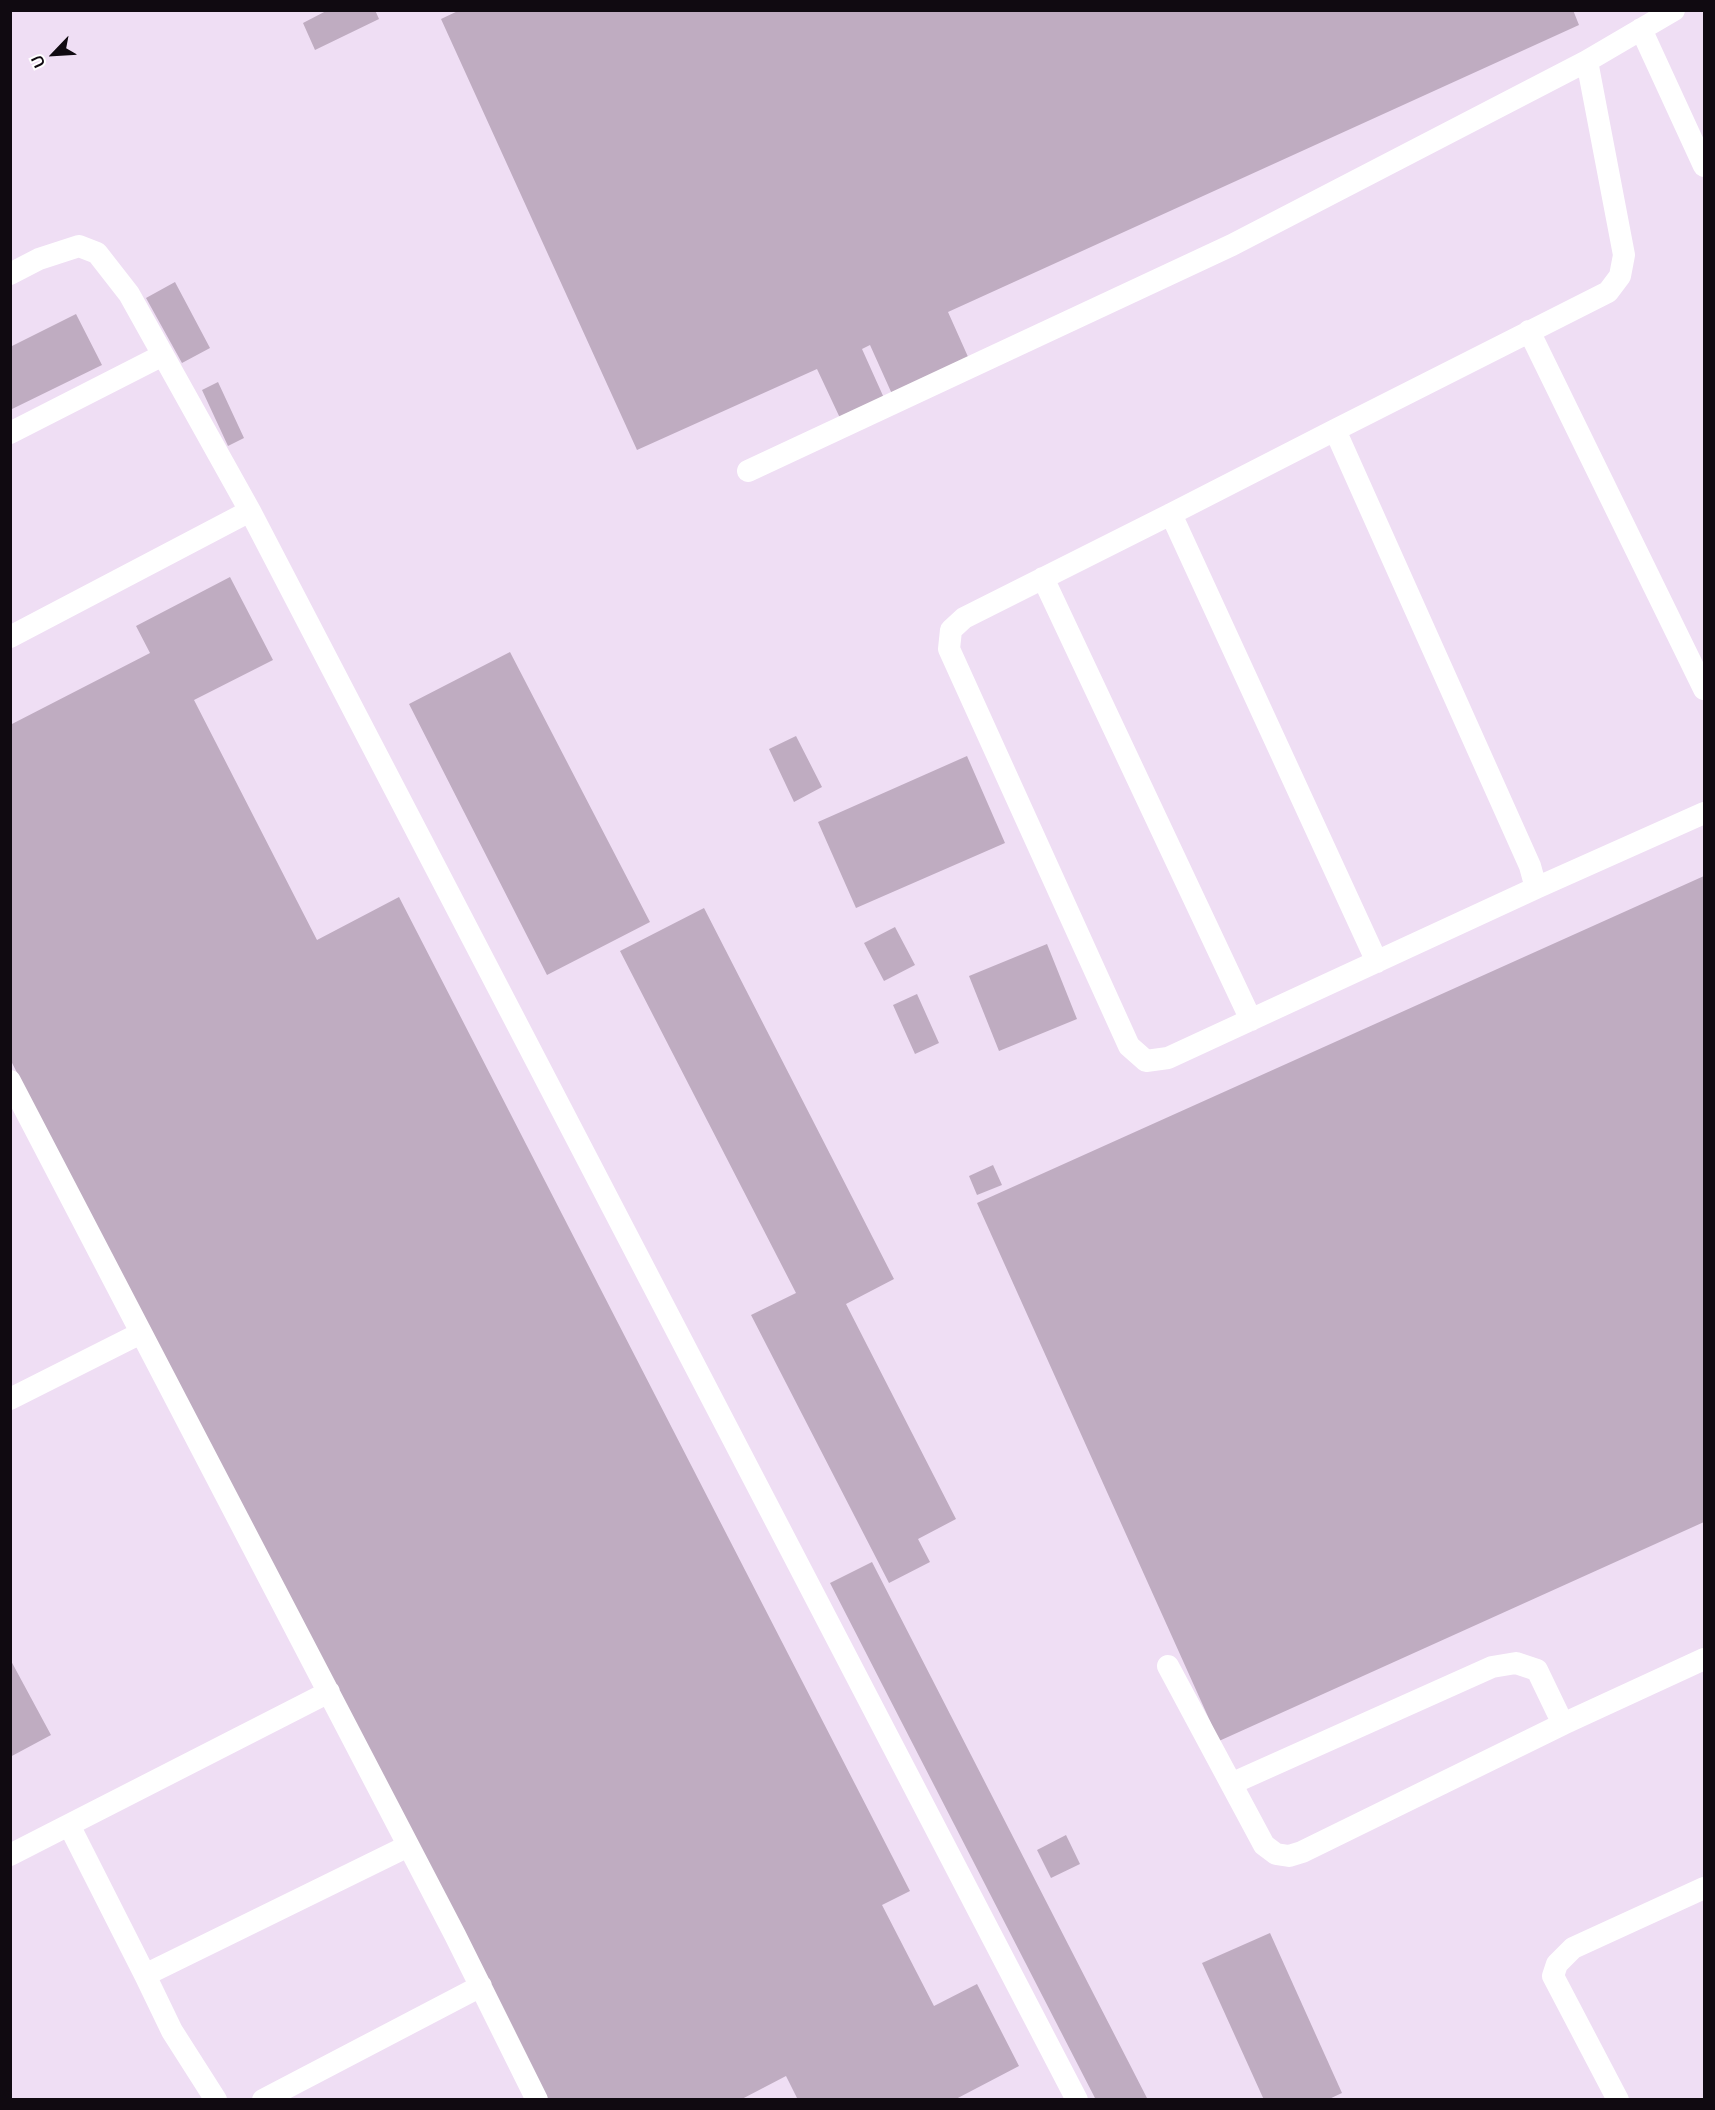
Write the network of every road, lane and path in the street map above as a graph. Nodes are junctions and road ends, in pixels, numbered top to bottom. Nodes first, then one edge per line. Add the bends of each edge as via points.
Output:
1 (1674, 10) edge
2 (1641, 29) junction
3 (1587, 61) junction
4 (1704, 165) edge
5 (10, 274) edge
6 (1529, 331) junction
7 (164, 355) junction
8 (1335, 430) junction
9 (10, 433) edge
10 (748, 471) dead end
11 (250, 511) junction
12 (1171, 514) junction
13 (1043, 578) junction
14 (10, 637) edge
15 (1704, 689) edge
16 (1704, 813) edge
17 (1536, 888) junction
18 (1377, 962) junction
19 (1251, 1020) junction
20 (10, 1081) edge
21 (141, 1333) junction
22 (10, 1398) edge
23 (1704, 1659) edge
24 (1168, 1666) dead end
25 (329, 1692) junction
26 (1563, 1725) junction
27 (1233, 1784) junction
28 (69, 1825) junction
29 (408, 1846) junction
30 (10, 1854) edge
31 (1704, 1888) edge
32 (145, 1975) junction
33 (480, 1986) junction
34 (216, 2100) edge
35 (263, 2100) edge
36 (537, 2100) edge
37 (1077, 2100) edge
38 (1618, 2100) edge

1 - 2 lane
2 - 3 lane
2 - 4 lane
3 - 6 lane via 1624,255 1620,276 1608,292
3 - 10 lane via 1232,245
5 - 7 lane via 79,246 97,253 129,294
6 - 8 lane
6 - 15 lane
7 - 9 lane
7 - 11 lane
8 - 12 lane
8 - 17 lane via 1525,855
11 - 14 lane
11 - 37 lane
12 - 13 lane
12 - 18 lane
13 - 19 lane
13 - 19 lane via 964,618 951,630 948,649 1129,1046 1146,1061 1168,1058
16 - 17 lane
17 - 18 lane
18 - 19 lane
20 - 21 lane
21 - 22 lane
21 - 25 lane
23 - 26 lane
24 - 27 lane
25 - 28 lane
25 - 29 lane
26 - 27 lane via 1537,1670 1516,1663 1492,1667
26 - 27 lane via 1288,1856 1276,1854 1264,1845
28 - 30 lane
28 - 32 lane
29 - 32 lane
29 - 33 lane
31 - 38 lane via 1573,1948 1557,1964 1553,1976
32 - 34 lane via 172,2031
33 - 35 lane
33 - 36 lane

